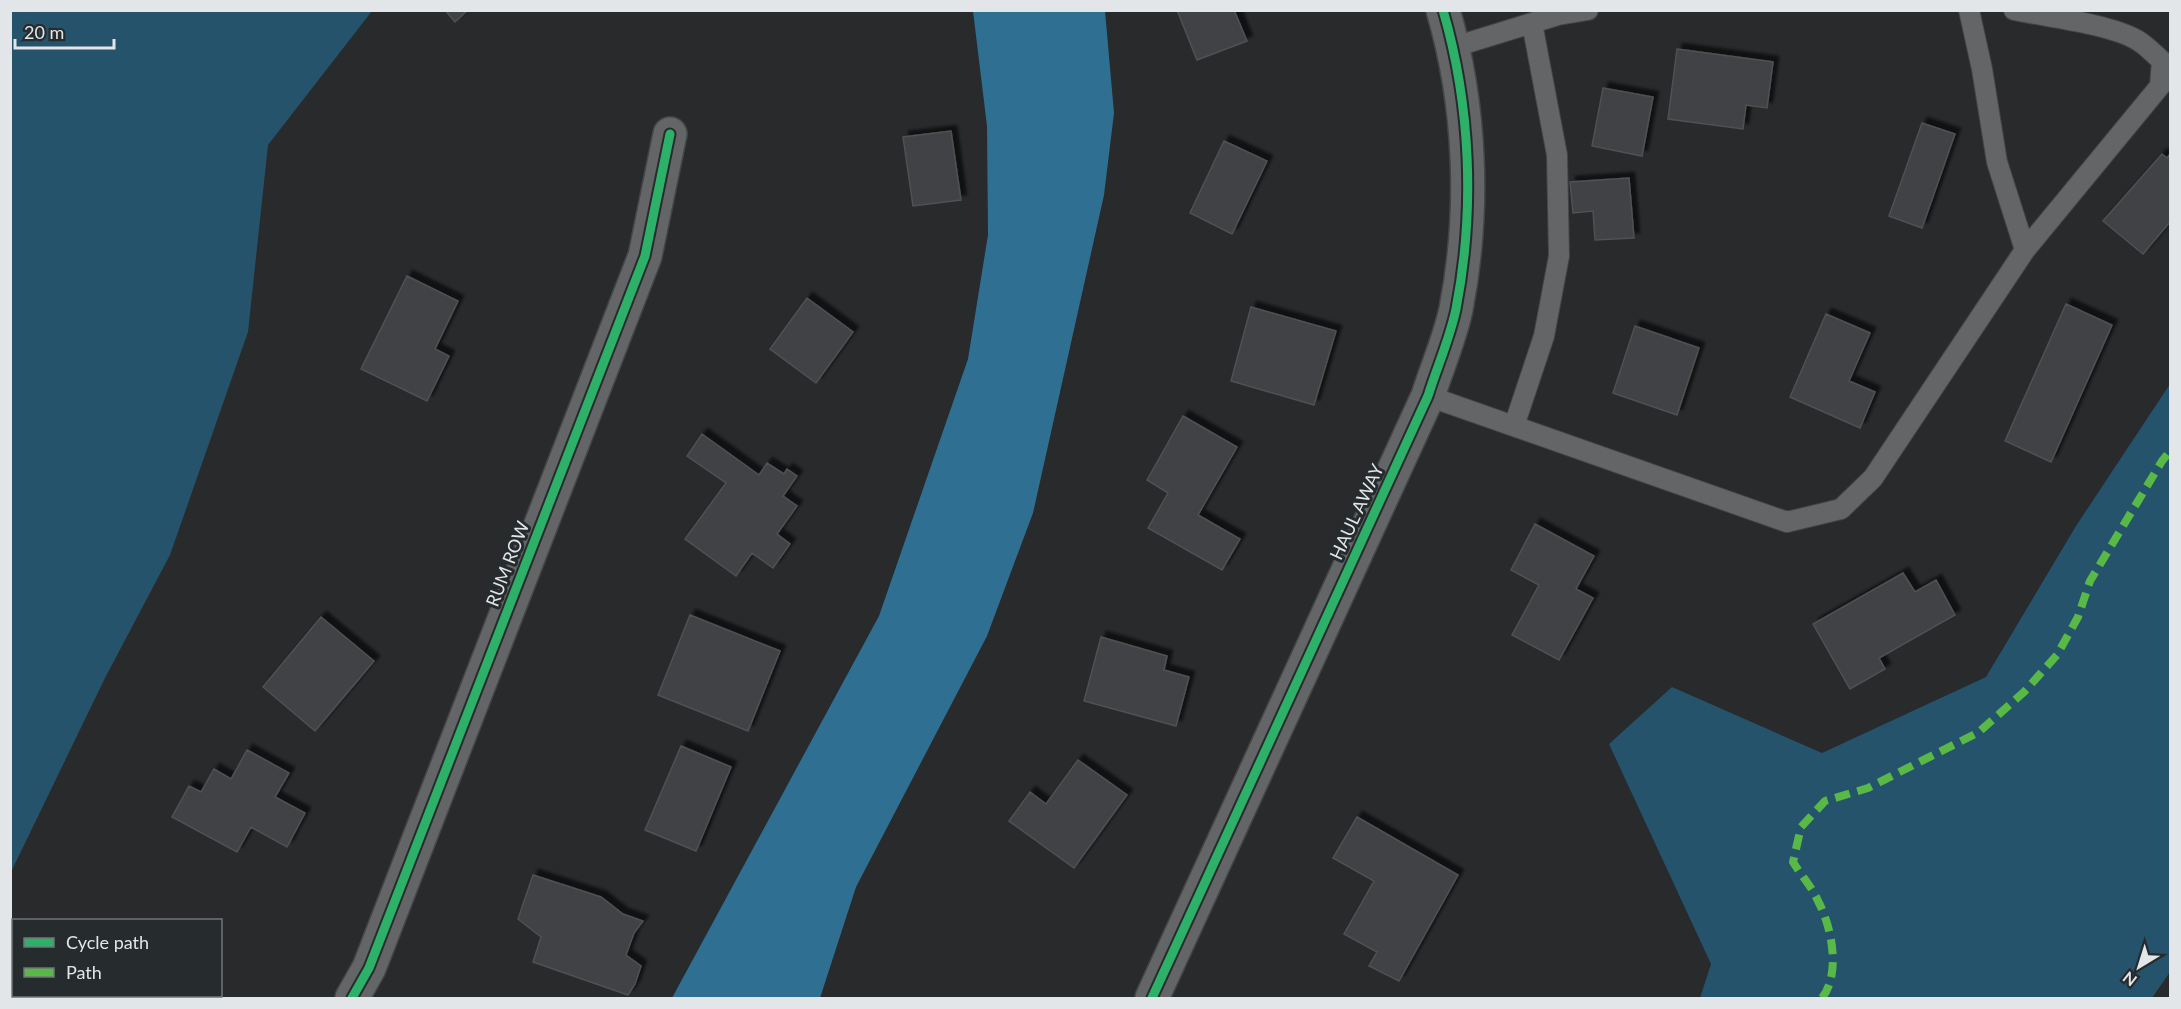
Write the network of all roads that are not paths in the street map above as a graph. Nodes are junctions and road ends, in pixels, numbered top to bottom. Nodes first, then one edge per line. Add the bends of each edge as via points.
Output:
1 (1443, 10) edge
2 (1588, 10) edge
3 (1969, 10) edge
4 (2014, 10) edge
5 (1532, 22) junction
6 (1454, 47) junction
7 (670, 134) dead end
8 (2025, 250) junction
9 (1428, 396) junction
10 (1515, 426) junction
11 (352, 999) edge
12 (1152, 999) edge

1 - 6 street, HAUL AWAY
2 - 5 lane
3 - 8 lane via 1997,162
4 - 8 lane via 2124,33 2162,61 2160,86
5 - 6 lane
5 - 10 lane via 1557,155 1559,256 1544,336
6 - 9 street, HAUL AWAY via 1465,130 1468,221 1456,311
7 - 11 street, RUM ROW via 645,256 369,968
8 - 10 lane via 1873,478 1841,509 1786,522
9 - 10 lane
9 - 12 street, HAUL AWAY

